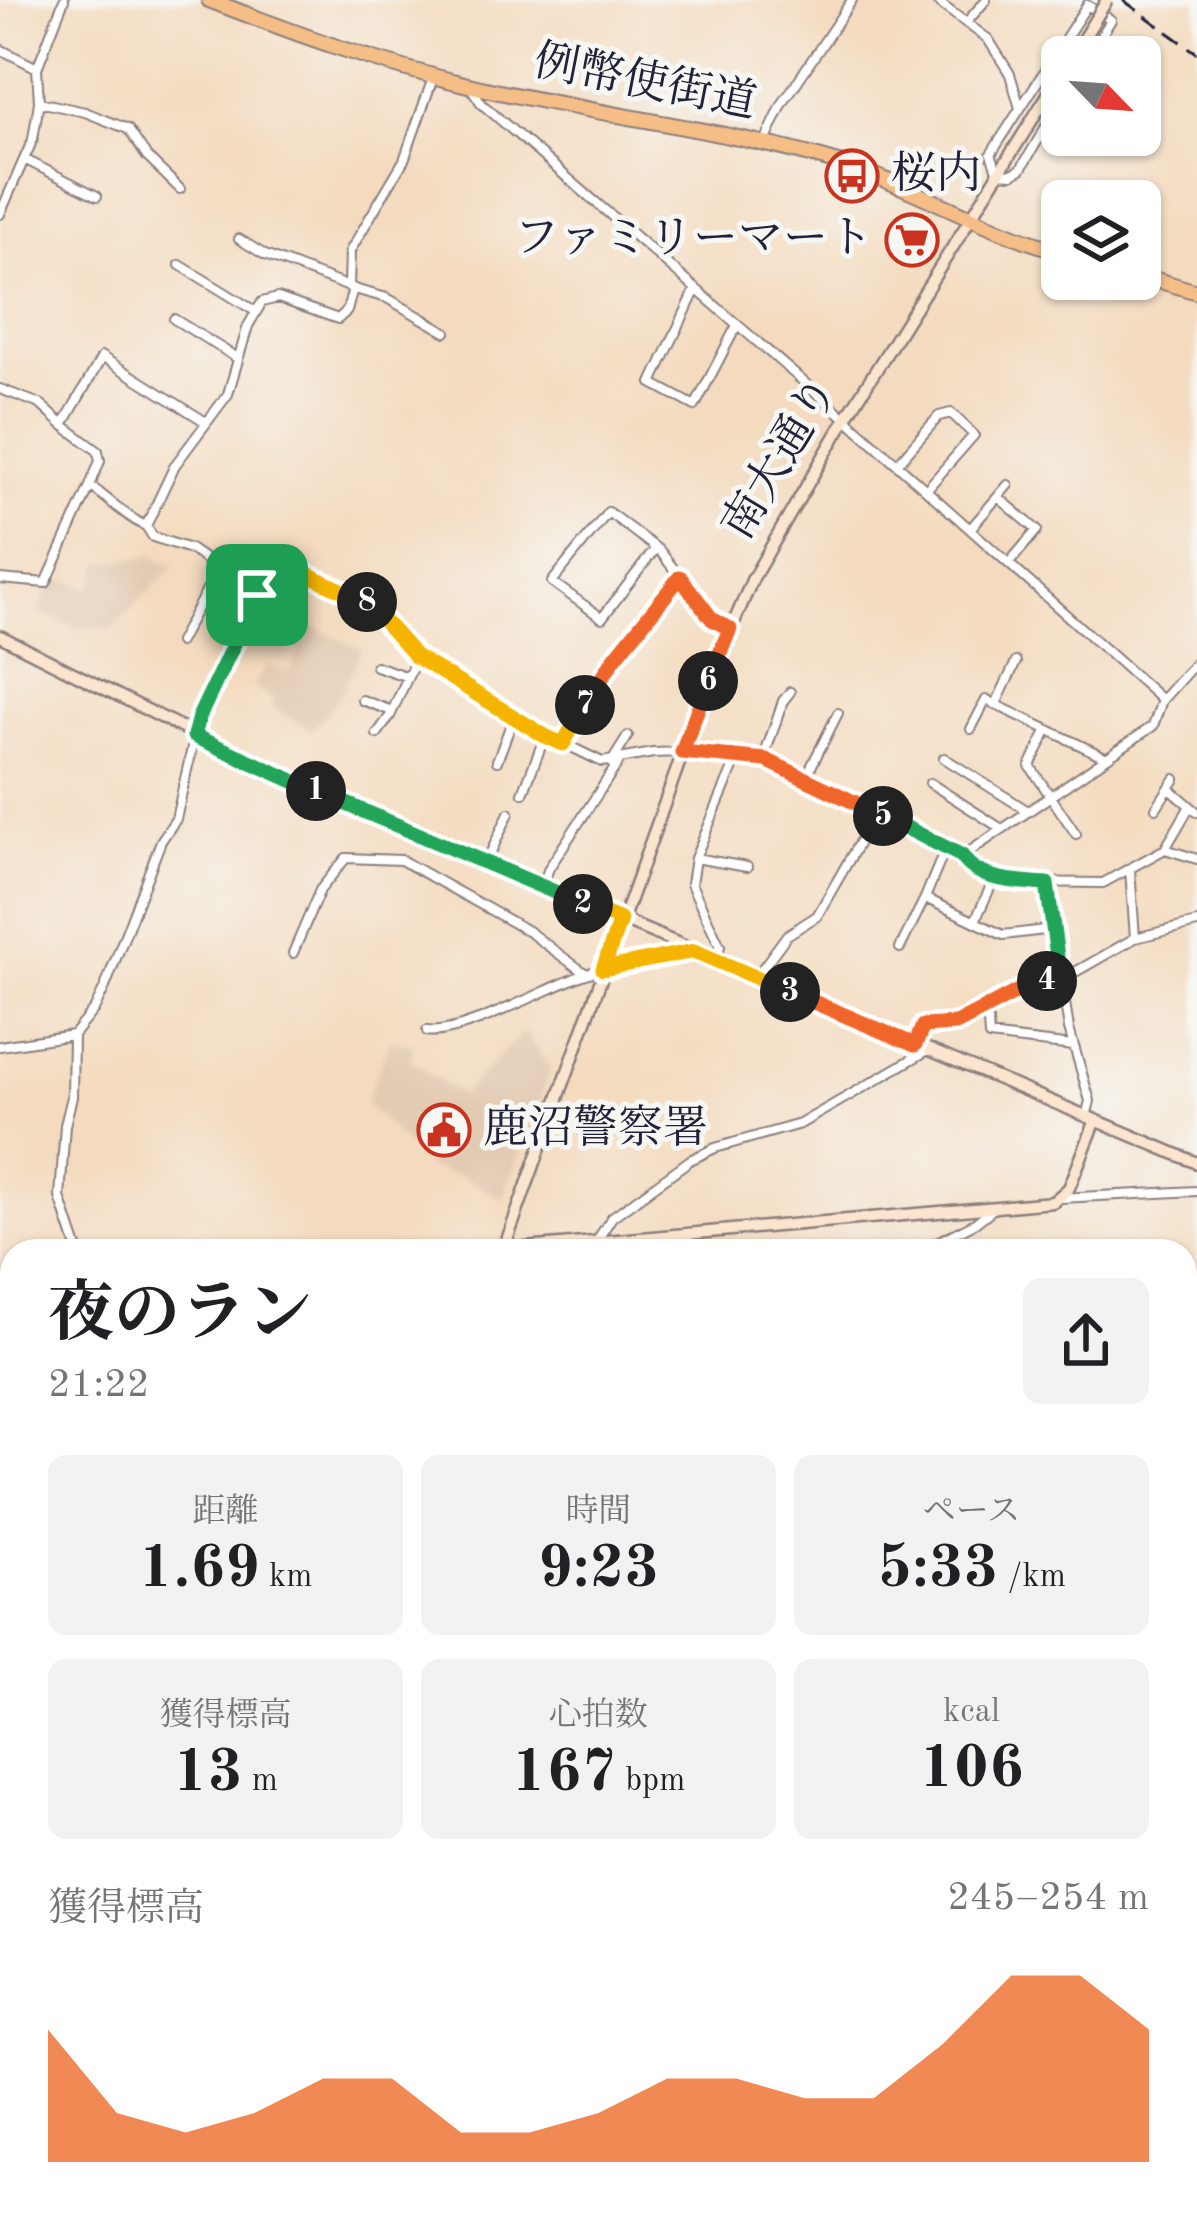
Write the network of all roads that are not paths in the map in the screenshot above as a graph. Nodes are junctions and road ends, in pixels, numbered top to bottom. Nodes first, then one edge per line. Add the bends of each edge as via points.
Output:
1 (64, 0) edge
2 (209, 0) edge
3 (852, 0) edge
4 (935, 0) edge
5 (986, 0) edge
6 (1107, 0) edge
7 (966, 23) junction
8 (1068, 36) edge
9 (1085, 36) edge
10 (1101, 36) edge
11 (0, 49) edge
12 (37, 68) junction
13 (434, 76) junction
14 (1041, 76) edge
15 (469, 85) junction
16 (39, 102) junction
17 (1041, 106) edge
18 (1020, 108) junction
19 (1041, 137) edge
20 (764, 144) junction
21 (26, 160) junction
22 (998, 173) junction
23 (180, 189) dead end
24 (98, 196) dead end
25 (0, 214) edge
26 (971, 219) junction
27 (239, 239) dead end
28 (1041, 244) edge
29 (180, 266) dead end
30 (1161, 281) edge
31 (351, 288) junction
32 (696, 290) junction
33 (1197, 292) edge
34 (255, 311) junction
35 (174, 319) dead end
36 (737, 324) junction
37 (446, 332) dead end
38 (237, 358) junction
39 (0, 389) edge
40 (846, 418) junction
41 (206, 422) junction
42 (63, 425) junction
43 (897, 464) junction
44 (1008, 485) dead end
45 (90, 486) junction
46 (926, 490) junction
47 (998, 497) junction
48 (146, 526) junction
49 (970, 529) junction
50 (656, 548) junction
51 (1009, 564) junction
52 (217, 571) junction
53 (680, 577) junction
54 (0, 579) edge
55 (257, 595) junction
56 (730, 629) junction
57 (0, 636) edge
58 (179, 643) dead end
59 (417, 657) junction
60 (1197, 661) edge
61 (1016, 662) dead end
62 (376, 666) dead end
63 (408, 677) junction
64 (790, 692) dead end
65 (362, 700) dead end
66 (1162, 700) junction
67 (996, 704) junction
68 (392, 711) junction
69 (838, 712) dead end
70 (513, 718) junction
71 (971, 729) dead end
72 (377, 734) dead end
73 (1045, 735) dead end
74 (194, 736) junction
75 (545, 736) junction
76 (628, 736) dead end
77 (563, 744) junction
78 (682, 752) junction
79 (737, 756) junction
80 (944, 758) dead end
81 (1107, 758) junction
82 (763, 760) junction
83 (497, 761) dead end
84 (615, 762) junction
85 (805, 779) junction
86 (930, 783) dead end
87 (523, 793) dead end
88 (1050, 796) junction
89 (1156, 808) dead end
90 (1194, 809) edge
91 (1028, 811) junction
92 (876, 813) junction
93 (509, 814) dead end
94 (1002, 829) junction
95 (1076, 834) dead end
96 (946, 847) junction
97 (1165, 849) junction
98 (962, 856) junction
99 (695, 858) junction
100 (1197, 859) edge
101 (486, 863) junction
102 (747, 867) dead end
103 (1130, 869) junction
104 (995, 877) junction
105 (1047, 884) junction
106 (542, 887) junction
107 (925, 898) junction
108 (620, 920) junction
109 (975, 921) junction
110 (1197, 923) edge
111 (1053, 929) junction
112 (1135, 938) junction
113 (900, 948) dead end
114 (694, 951) junction
115 (292, 952) dead end
116 (716, 960) junction
117 (603, 969) junction
118 (586, 974) junction
119 (756, 977) junction
120 (1060, 978) junction
121 (987, 1010) junction
122 (427, 1031) dead end
123 (73, 1035) junction
124 (915, 1045) junction
125 (0, 1046) edge
126 (1073, 1046) junction
127 (928, 1050) junction
128 (1091, 1119) junction
129 (1197, 1163) edge
130 (1197, 1191) edge
131 (1060, 1198) junction
132 (994, 1208) junction
133 (74, 1239) edge
134 (504, 1239) edge
135 (598, 1239) edge
136 (641, 1239) edge
137 (943, 1239) edge

1 - 12 street
2 - 13 highway, 例幣使街道
3 - 20 street
4 - 7 street
5 - 7 street
6 - 9 street, bridge
7 - 18 street via 988,39
8 - 10 street via 1088,5 1111,20
11 - 12 street
12 - 16 street
13 - 15 highway, 例幣使街道
13 - 31 street via 404,160 350,251
14 - 18 street
15 - 20 highway, 例幣使街道
15 - 32 street
16 - 21 street
16 - 23 street via 128,129
17 - 22 street, 南大通り
18 - 22 street via 991,154
19 - 22 street via 1017,173
20 - 26 highway, 例幣使街道 via 858,169
21 - 24 street
21 - 25 street
22 - 26 street, 南大通り
26 - 28 highway, 例幣使街道
26 - 40 street, 南大通り
27 - 31 street
29 - 34 street
30 - 33 highway
31 - 34 street via 338,319 273,298
31 - 37 street via 387,298
32 - 36 street
32 - 36 street via 652,383 694,406
34 - 38 street
35 - 38 street
36 - 40 street
38 - 41 street via 228,394
39 - 42 street via 40,404
40 - 43 street
40 - 56 street, 南大通り
41 - 42 street via 102,357
41 - 48 street
42 - 45 street via 98,451
43 - 46 street
43 - 46 street via 939,416 951,413 974,435
44 - 47 street
45 - 48 street
45 - 54 street via 46,583
46 - 49 street
47 - 49 street
47 - 51 street via 1037,530
48 - 52 street
49 - 51 street
50 - 50 street via 608,512 552,582 602,618
50 - 53 street
51 - 66 street
52 - 55 street
52 - 58 street
53 - 56 street via 712,619
53 - 77 street via 614,659
55 - 59 street via 286,564 370,604
55 - 74 street
56 - 78 street, 南大通り
57 - 74 street
59 - 63 street
59 - 70 street
60 - 66 street
61 - 67 street
62 - 63 street
63 - 68 street
64 - 82 street
65 - 68 street
66 - 81 street via 1153,726
67 - 71 street via 986,700
67 - 81 street
68 - 72 street
69 - 85 street
70 - 75 street
70 - 83 street
73 - 88 street via 1030,766
74 - 101 street
74 - 123 street via 176,819 95,1009
75 - 77 street
75 - 87 street
76 - 84 street
77 - 84 street
78 - 79 street
78 - 84 street
78 - 108 street, 南大通り
79 - 82 street
79 - 99 street
80 - 91 street
81 - 88 street
82 - 85 street
84 - 106 street
85 - 92 street
86 - 94 street
88 - 91 street
88 - 95 street
89 - 90 street via 1172,783
90 - 97 street
91 - 94 street
92 - 96 street
92 - 119 street via 817,916 787,935
93 - 101 street
94 - 98 street
96 - 98 street
96 - 107 street
97 - 100 street
97 - 103 street
98 - 104 street
99 - 102 street
99 - 116 street via 691,884 720,946
101 - 106 street
103 - 105 street via 1103,883
103 - 112 street
104 - 105 street
104 - 109 street
105 - 111 street
106 - 108 street
107 - 109 street
107 - 113 street
108 - 114 street
108 - 117 street, 南大通り
109 - 111 street via 1003,935
110 - 112 street
111 - 120 street
112 - 120 street
114 - 116 street
114 - 117 street
115 - 118 street via 320,890 346,857 401,860 528,931
116 - 119 street
117 - 118 street
117 - 134 street, 南大通り
118 - 122 street via 459,1030
119 - 124 street
120 - 121 street
120 - 126 street
121 - 124 street via 956,1024 923,1026
121 - 126 street via 989,1036
123 - 125 street
123 - 133 street via 60,1197
124 - 127 street
126 - 128 street
127 - 128 street
127 - 135 street via 800,1124 690,1160 613,1216
128 - 129 street
128 - 131 street
130 - 131 street
131 - 132 street
132 - 136 street
132 - 137 street

